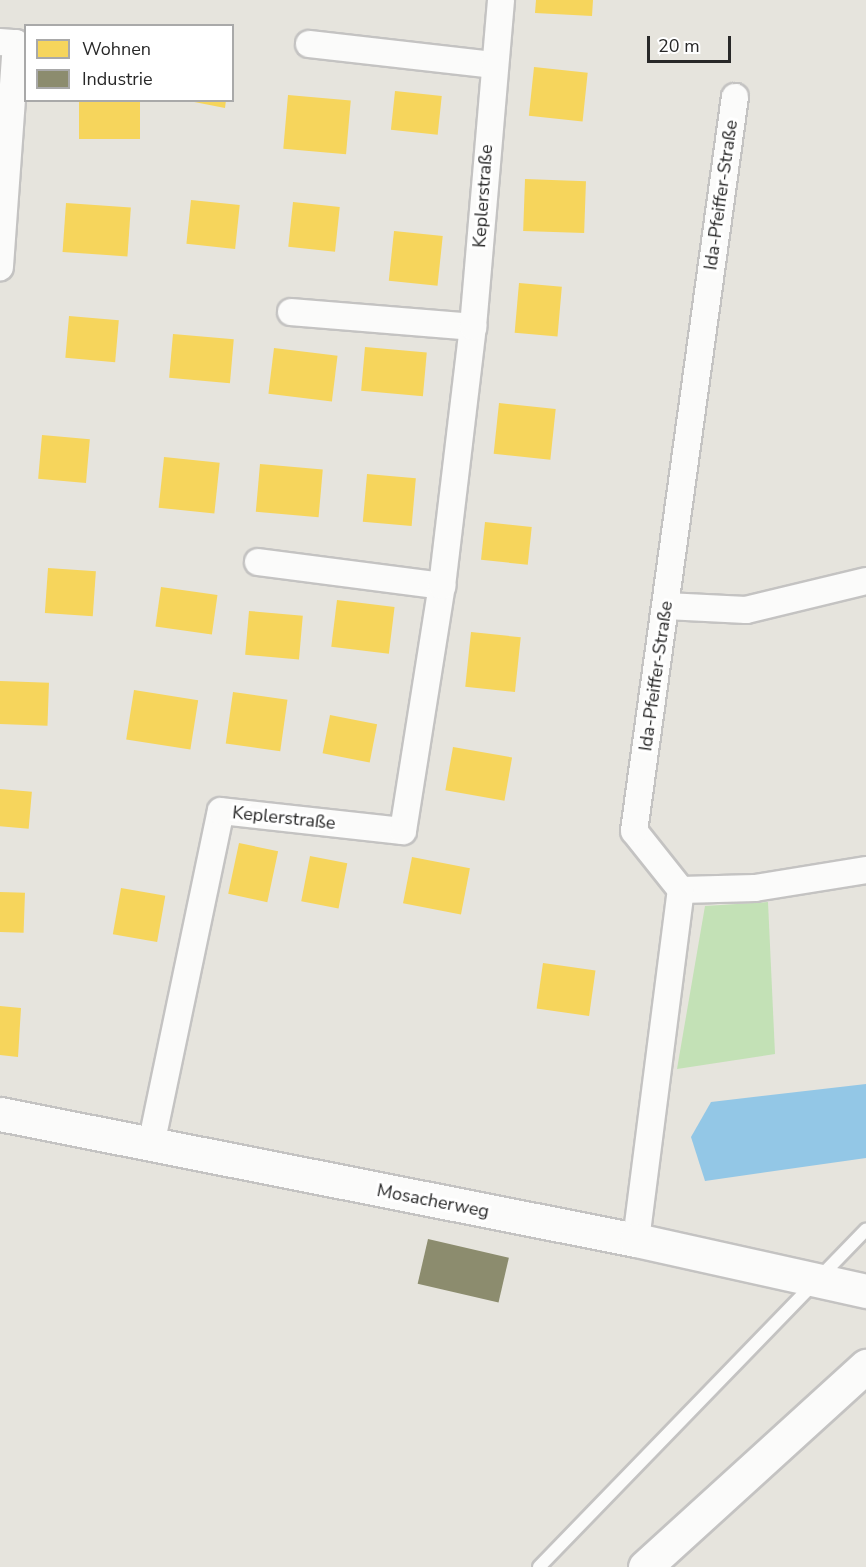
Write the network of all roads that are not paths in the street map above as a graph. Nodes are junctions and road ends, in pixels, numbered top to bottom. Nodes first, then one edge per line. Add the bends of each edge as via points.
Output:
1 (501, 0) edge
2 (0, 42) edge
3 (309, 44) dead end
4 (493, 65) junction
5 (735, 97) dead end
6 (0, 267) edge
7 (291, 312) dead end
8 (473, 327) junction
9 (258, 562) dead end
10 (866, 581) edge
11 (442, 586) junction
12 (666, 606) junction
13 (866, 870) edge
14 (681, 890) junction
15 (0, 1114) edge
16 (151, 1145) junction
17 (866, 1230) edge
18 (636, 1240) junction
19 (816, 1280) junction
20 (866, 1291) edge
21 (857, 1374) edge
22 (539, 1567) edge
23 (645, 1567) edge

1 - 4 street, Keplerstraße
2 - 6 street via 16,43
3 - 4 street
4 - 8 street, Keplerstraße
5 - 12 street, Ida-Pfeiffer-Straße
7 - 8 street
8 - 11 street, Keplerstraße
9 - 11 street
10 - 12 street via 746,610
11 - 16 street, Keplerstraße via 403,831 221,812
12 - 14 street, Ida-Pfeiffer-Straße via 634,831
13 - 14 street via 755,888
14 - 18 street
15 - 16 street, Mosacherweg
16 - 18 street, Mosacherweg
17 - 19 lane
18 - 19 street, Mosacherweg
19 - 20 street, Mosacherweg
19 - 22 lane
21 - 23 street

